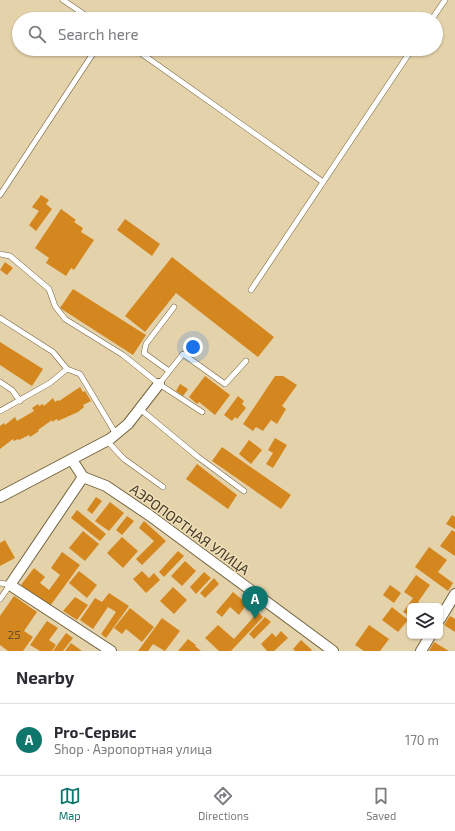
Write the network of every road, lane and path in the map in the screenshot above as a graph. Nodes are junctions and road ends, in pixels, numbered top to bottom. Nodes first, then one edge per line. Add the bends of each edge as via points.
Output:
1 (63, 0) edge
2 (444, 0) edge
3 (81, 12) edge
4 (436, 12) edge
5 (91, 56) edge
6 (144, 56) edge
7 (407, 56) edge
8 (323, 182) junction
9 (0, 196) edge
10 (0, 254) edge
11 (251, 290) dead end
12 (174, 307) dead end
13 (0, 318) edge
14 (246, 361) dead end
15 (67, 369) junction
16 (169, 371) junction
17 (0, 382) edge
18 (159, 384) junction
19 (20, 401) junction
20 (140, 409) junction
21 (0, 412) edge
22 (202, 412) dead end
23 (116, 434) junction
24 (108, 441) junction
25 (72, 460) junction
26 (82, 477) junction
27 (163, 487) dead end
28 (244, 491) dead end
29 (0, 498) edge
30 (5, 584) edge
31 (455, 594) edge
32 (0, 599) edge
33 (443, 614) edge
34 (428, 639) edge
35 (111, 651) edge
36 (333, 651) edge
37 (421, 651) edge

1 - 3 lane
2 - 4 lane
5 - 9 lane
6 - 8 lane
7 - 8 lane
8 - 11 lane
10 - 18 lane via 10,256 49,289 55,306 66,318 123,355
12 - 16 lane via 146,344 144,354
13 - 15 lane via 53,352
14 - 16 lane via 225,384 183,354
15 - 19 lane via 50,383
15 - 23 lane via 80,374
16 - 18 lane
17 - 19 lane via 12,390
18 - 20 street
18 - 22 lane
19 - 21 lane
20 - 23 street
20 - 28 lane
23 - 24 street
24 - 25 street
24 - 27 lane via 124,459
25 - 26 street
25 - 29 street
26 - 30 street
26 - 36 street, АЭРОПОРТНАЯ УЛИЦА via 106,486 149,515
30 - 32 lane
30 - 35 street
31 - 33 street
34 - 37 street

